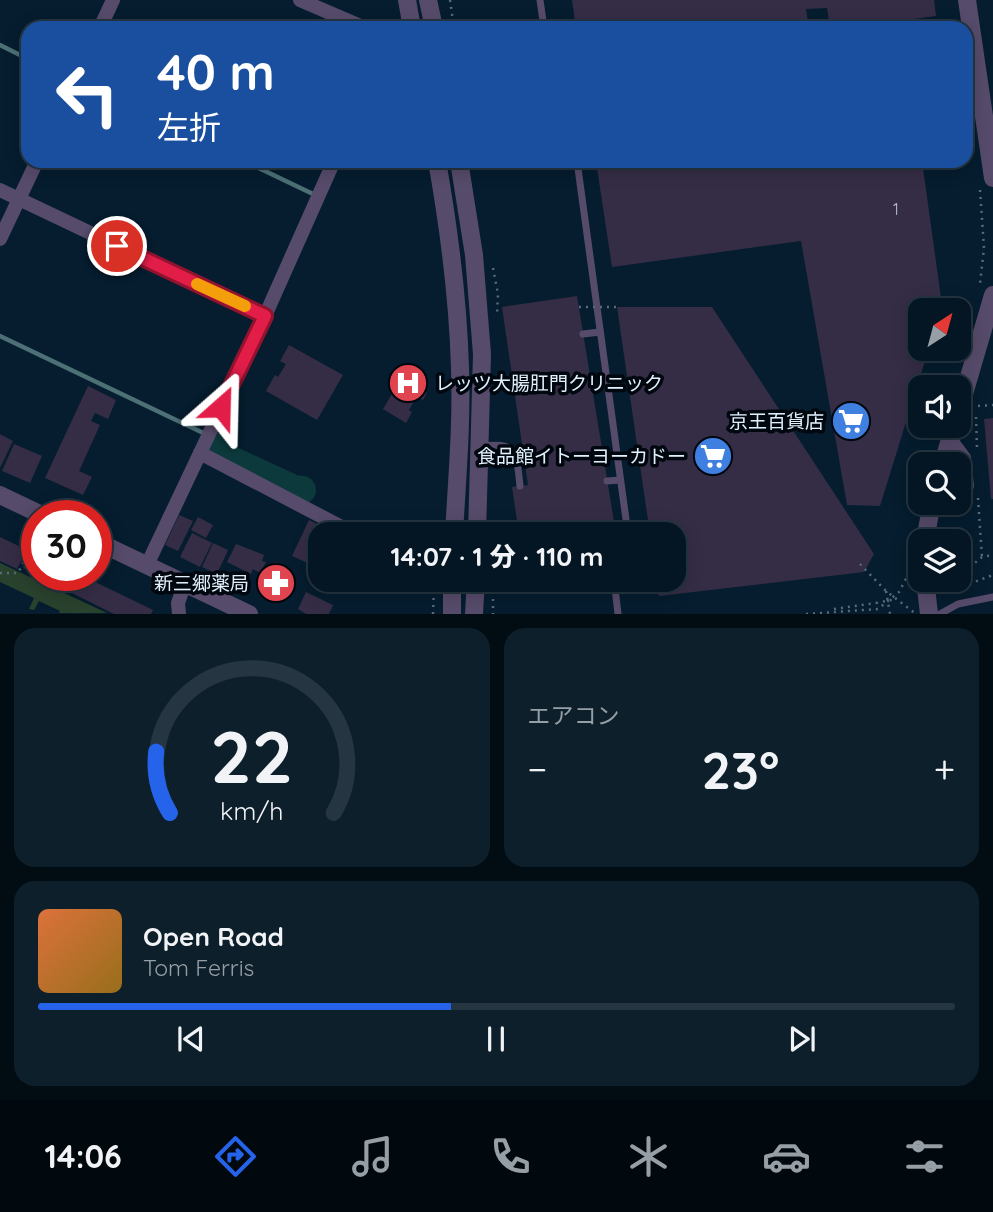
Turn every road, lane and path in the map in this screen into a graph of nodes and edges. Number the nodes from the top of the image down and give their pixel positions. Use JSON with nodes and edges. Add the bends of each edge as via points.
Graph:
{"nodes":[{"id":1,"x":113,"y":0,"type":"edge"},
{"id":2,"x":300,"y":0,"type":"edge"},
{"id":3,"x":407,"y":0,"type":"edge"},
{"id":4,"x":428,"y":0,"type":"edge"},
{"id":5,"x":450,"y":0,"type":"edge"},
{"id":6,"x":540,"y":0,"type":"edge"},
{"id":7,"x":967,"y":0,"type":"edge"},
{"id":8,"x":103,"y":21,"type":"edge"},
{"id":9,"x":349,"y":21,"type":"edge"},
{"id":10,"x":411,"y":21,"type":"edge"},
{"id":11,"x":432,"y":21,"type":"edge"},
{"id":12,"x":453,"y":21,"type":"edge"},
{"id":13,"x":543,"y":21,"type":"edge"},
{"id":14,"x":969,"y":21,"type":"edge"},
{"id":15,"x":973,"y":58,"type":"edge"},
{"id":16,"x":34,"y":168,"type":"edge"},
{"id":17,"x":331,"y":168,"type":"edge"},
{"id":18,"x":438,"y":168,"type":"edge"},
{"id":19,"x":459,"y":168,"type":"edge"},
{"id":20,"x":578,"y":168,"type":"edge"},
{"id":21,"x":986,"y":183,"type":"edge"},
{"id":22,"x":0,"y":190,"type":"edge"},
{"id":23,"x":19,"y":199,"type":"junction"},
{"id":24,"x":0,"y":239,"type":"edge"},
{"id":25,"x":986,"y":291,"type":"edge"},
{"id":26,"x":579,"y":307,"type":"dead end"},
{"id":27,"x":617,"y":307,"type":"dead end"},
{"id":28,"x":265,"y":316,"type":"junction"},
{"id":29,"x":600,"y":332,"type":"junction"},
{"id":30,"x":583,"y":334,"type":"dead end"},
{"id":31,"x":971,"y":384,"type":"edge"},
{"id":32,"x":993,"y":405,"type":"edge"},
{"id":33,"x":971,"y":408,"type":"edge"},
{"id":34,"x":481,"y":446,"type":"junction"},
{"id":35,"x":200,"y":453,"type":"junction"},
{"id":36,"x":620,"y":480,"type":"junction"},
{"id":37,"x":607,"y":481,"type":"dead end"},
{"id":38,"x":520,"y":486,"type":"dead end"},
{"id":39,"x":0,"y":495,"type":"edge"},
{"id":40,"x":21,"y":505,"type":"edge"},
{"id":41,"x":332,"y":522,"type":"edge"},
{"id":42,"x":455,"y":522,"type":"edge"},
{"id":43,"x":478,"y":522,"type":"edge"},
{"id":44,"x":626,"y":522,"type":"edge"},
{"id":45,"x":112,"y":549,"type":"edge"},
{"id":46,"x":993,"y":555,"type":"edge"},
{"id":47,"x":860,"y":564,"type":"dead end"},
{"id":48,"x":147,"y":565,"type":"junction"},
{"id":49,"x":971,"y":566,"type":"edge"},
{"id":50,"x":21,"y":567,"type":"edge"},
{"id":51,"x":0,"y":573,"type":"edge"},
{"id":52,"x":908,"y":573,"type":"edge"},
{"id":53,"x":993,"y":575,"type":"edge"},
{"id":54,"x":185,"y":583,"type":"junction"},
{"id":55,"x":971,"y":583,"type":"edge"},
{"id":56,"x":886,"y":591,"type":"junction"},
{"id":57,"x":434,"y":592,"type":"edge"},
{"id":58,"x":452,"y":592,"type":"edge"},
{"id":59,"x":475,"y":592,"type":"edge"},
{"id":60,"x":615,"y":592,"type":"edge"},
{"id":61,"x":926,"y":592,"type":"edge"},
{"id":62,"x":993,"y":597,"type":"edge"},
{"id":63,"x":896,"y":599,"type":"junction"},
{"id":64,"x":889,"y":600,"type":"junction"},
{"id":65,"x":831,"y":610,"type":"junction"},
{"id":66,"x":179,"y":614,"type":"edge"},
{"id":67,"x":249,"y":614,"type":"edge"},
{"id":68,"x":433,"y":614,"type":"edge"},
{"id":69,"x":452,"y":614,"type":"edge"},
{"id":70,"x":474,"y":614,"type":"edge"},
{"id":71,"x":618,"y":614,"type":"edge"},
{"id":72,"x":806,"y":614,"type":"edge"},
{"id":73,"x":890,"y":614,"type":"edge"},
{"id":74,"x":916,"y":614,"type":"edge"},
{"id":75,"x":929,"y":614,"type":"edge"},
{"id":76,"x":940,"y":614,"type":"edge"}],
"edges":[{"from":1,"to":8,"type":"street"},
{"from":2,"to":9,"type":"street"},
{"from":3,"to":10,"type":"street"},
{"from":4,"to":11,"type":"street"},
{"from":5,"to":12,"type":"path"},
{"from":6,"to":13,"type":"lane"},
{"from":7,"to":14,"type":"street"},
{"from":15,"to":21,"type":"street"},
{"from":16,"to":23,"type":"street"},
{"from":17,"to":28,"type":"street"},
{"from":18,"to":42,"type":"street","via":[[458,315]]},
{"from":19,"to":34,"type":"street","via":[[479,300]]},
{"from":20,"to":29,"type":"lane"},
{"from":21,"to":25,"type":"path"},
{"from":22,"to":23,"type":"street"},
{"from":23,"to":24,"type":"street"},
{"from":23,"to":28,"type":"street"},
{"from":25,"to":31,"type":"street"},
{"from":26,"to":27,"type":"path","bridge":true},
{"from":28,"to":35,"type":"street"},
{"from":29,"to":30,"type":"lane"},
{"from":29,"to":36,"type":"lane"},
{"from":32,"to":33,"type":"path"},
{"from":34,"to":38,"type":"lane","via":[[503,444],[513,451],[523,475]]},
{"from":34,"to":43,"type":"street"},
{"from":35,"to":41,"type":"street"},
{"from":35,"to":48,"type":"street"},
{"from":36,"to":37,"type":"lane"},
{"from":36,"to":44,"type":"lane"},
{"from":39,"to":40,"type":"street"},
{"from":45,"to":48,"type":"street"},
{"from":46,"to":49,"type":"path"},
{"from":47,"to":56,"type":"path","bridge":true},
{"from":48,"to":54,"type":"street"},
{"from":50,"to":51,"type":"path","via":[[18,573]]},
{"from":52,"to":65,"type":"path","via":[[899,592],[878,609]]},
{"from":53,"to":55,"type":"path"},
{"from":54,"to":66,"type":"street"},
{"from":54,"to":67,"type":"street"},
{"from":56,"to":63,"type":"path","bridge":true},
{"from":56,"to":64,"type":"path","bridge":true},
{"from":57,"to":68,"type":"path"},
{"from":58,"to":69,"type":"street"},
{"from":59,"to":70,"type":"street"},
{"from":60,"to":71,"type":"lane"},
{"from":61,"to":75,"type":"street"},
{"from":62,"to":76,"type":"lane","via":[[958,604]]},
{"from":63,"to":64,"type":"path","bridge":true},
{"from":63,"to":74,"type":"path","bridge":true},
{"from":64,"to":65,"type":"path","bridge":true},
{"from":64,"to":73,"type":"path","bridge":true},
{"from":65,"to":72,"type":"path"}]}
